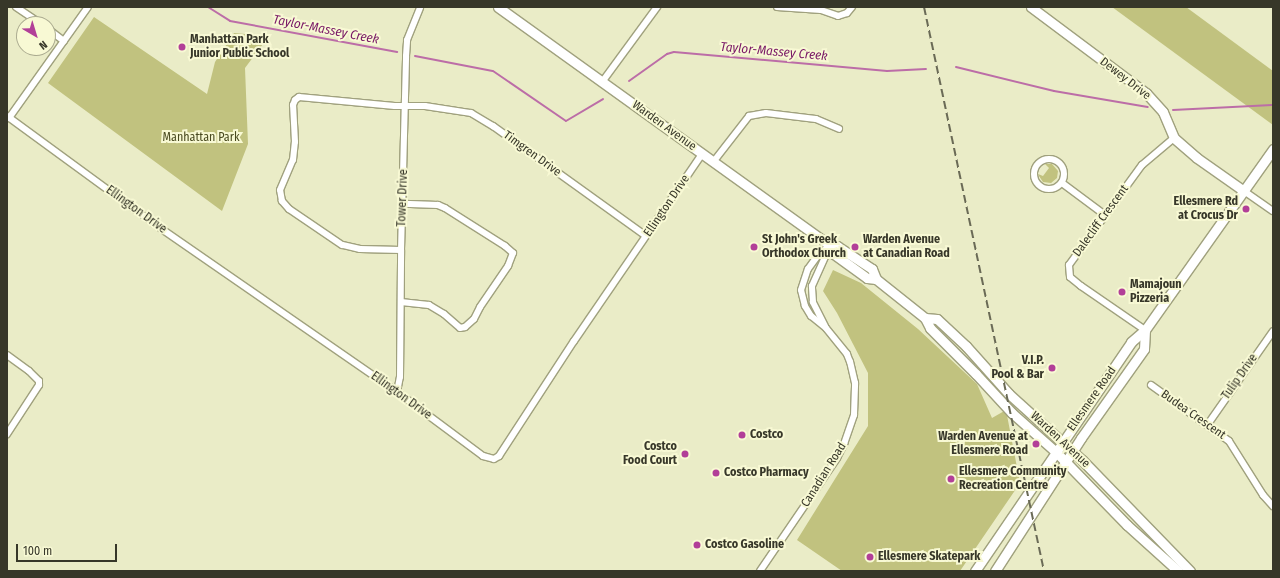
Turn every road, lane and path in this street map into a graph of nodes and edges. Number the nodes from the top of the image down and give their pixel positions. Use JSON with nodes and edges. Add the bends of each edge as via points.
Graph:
{"nodes":[{"id":1,"x":16,"y":7,"type":"edge"},
{"id":2,"x":88,"y":7,"type":"edge"},
{"id":3,"x":420,"y":7,"type":"edge"},
{"id":4,"x":498,"y":7,"type":"edge"},
{"id":5,"x":657,"y":7,"type":"edge"},
{"id":6,"x":777,"y":7,"type":"edge"},
{"id":7,"x":852,"y":7,"type":"edge"},
{"id":8,"x":1031,"y":7,"type":"edge"},
{"id":9,"x":29,"y":16,"type":"edge"},
{"id":10,"x":56,"y":34,"type":"edge"},
{"id":11,"x":64,"y":40,"type":"junction"},
{"id":12,"x":602,"y":82,"type":"junction"},
{"id":13,"x":404,"y":106,"type":"junction"},
{"id":14,"x":8,"y":117,"type":"edge"},
{"id":15,"x":839,"y":129,"type":"dead end"},
{"id":16,"x":1174,"y":138,"type":"junction"},
{"id":17,"x":1273,"y":149,"type":"edge"},
{"id":18,"x":702,"y":154,"type":"junction"},
{"id":19,"x":714,"y":161,"type":"junction"},
{"id":20,"x":1062,"y":183,"type":"junction"},
{"id":21,"x":1244,"y":191,"type":"junction"},
{"id":22,"x":403,"y":204,"type":"junction"},
{"id":23,"x":1273,"y":211,"type":"edge"},
{"id":24,"x":1105,"y":214,"type":"junction"},
{"id":25,"x":646,"y":236,"type":"junction"},
{"id":26,"x":830,"y":246,"type":"junction"},
{"id":27,"x":401,"y":250,"type":"junction"},
{"id":28,"x":401,"y":302,"type":"junction"},
{"id":29,"x":925,"y":318,"type":"junction"},
{"id":30,"x":826,"y":328,"type":"junction"},
{"id":31,"x":1145,"y":330,"type":"junction"},
{"id":32,"x":1273,"y":331,"type":"edge"},
{"id":33,"x":7,"y":355,"type":"edge"},
{"id":34,"x":1151,"y":385,"type":"dead end"},
{"id":35,"x":397,"y":392,"type":"junction"},
{"id":36,"x":1208,"y":424,"type":"junction"},
{"id":37,"x":7,"y":434,"type":"edge"},
{"id":38,"x":1062,"y":442,"type":"junction"},
{"id":39,"x":1072,"y":451,"type":"junction"},
{"id":40,"x":1056,"y":452,"type":"junction"},
{"id":41,"x":1066,"y":461,"type":"junction"},
{"id":42,"x":1273,"y":506,"type":"edge"},
{"id":43,"x":760,"y":571,"type":"edge"},
{"id":44,"x":975,"y":571,"type":"edge"},
{"id":45,"x":995,"y":571,"type":"edge"},
{"id":46,"x":1178,"y":571,"type":"edge"},
{"id":47,"x":1190,"y":571,"type":"edge"}],
"edges":[{"from":1,"to":9,"type":"street"},
{"from":2,"to":11,"type":"street"},
{"from":3,"to":13,"type":"street","name":"Tower Drive","via":[[407,40]]},
{"from":4,"to":12,"type":"main road","name":"Warden Avenue"},
{"from":5,"to":12,"type":"street"},
{"from":6,"to":7,"type":"street","via":[[821,10],[838,16],[847,14]]},
{"from":8,"to":16,"type":"main road","name":"Dewey Drive","via":[[1146,93],[1163,112]]},
{"from":10,"to":11,"type":"street"},
{"from":11,"to":14,"type":"street"},
{"from":12,"to":18,"type":"main road","name":"Warden Avenue"},
{"from":13,"to":22,"type":"street","name":"Tower Drive"},
{"from":13,"to":25,"type":"street","name":"Timgren Drive","via":[[443,108],[480,117]]},
{"from":13,"to":27,"type":"street","name":"Timgren Drive","via":[[299,97],[293,105],[293,160],[280,190],[282,201],[289,209],[338,243],[360,249]]},
{"from":14,"to":35,"type":"street","name":"Ellington Drive","via":[[153,222]]},
{"from":15,"to":19,"type":"street","via":[[816,119],[766,113],[749,116]]},
{"from":16,"to":21,"type":"main road","name":"Dewey Drive","via":[[1197,158]]},
{"from":16,"to":24,"type":"street","name":"Dalecliff Crescent","via":[[1142,165]]},
{"from":17,"to":21,"type":"main road","name":"Ellesmere Road"},
{"from":18,"to":19,"type":"main road","name":"Warden Avenue"},
{"from":18,"to":25,"type":"street","name":"Ellington Drive"},
{"from":19,"to":26,"type":"main road","name":"Warden Avenue"},
{"from":20,"to":20,"type":"street","via":[[1064,170],[1058,162],[1045,160],[1037,166],[1034,176],[1043,188],[1053,189]]},
{"from":20,"to":24,"type":"street"},
{"from":21,"to":23,"type":"street"},
{"from":21,"to":31,"type":"main road","name":"Ellesmere Road"},
{"from":22,"to":27,"type":"street","name":"Tower Drive"},
{"from":22,"to":28,"type":"street","via":[[438,205],[445,208],[512,253],[508,266],[474,319],[465,327],[460,328],[429,305]]},
{"from":24,"to":31,"type":"street","name":"Dalecliff Crescent","via":[[1070,265],[1070,277]]},
{"from":25,"to":35,"type":"street","name":"Ellington Drive","via":[[500,456],[494,459],[483,456]]},
{"from":26,"to":29,"type":"main road","name":"Warden Avenue","via":[[837,246],[872,269],[876,279]]},
{"from":26,"to":30,"type":"street","name":"Canadian Road","via":[[814,279],[811,292]]},
{"from":26,"to":30,"type":"street","name":"Canadian Road","via":[[819,254],[808,269],[801,290],[805,306],[811,316]]},
{"from":27,"to":28,"type":"street","name":"Tower Drive"},
{"from":28,"to":35,"type":"street","name":"Tower Drive","via":[[400,377]]},
{"from":29,"to":38,"type":"main road","name":"Warden Avenue","via":[[937,319],[966,346],[1009,394]]},
{"from":29,"to":40,"type":"main road","name":"Warden Avenue","via":[[930,328],[1012,413]]},
{"from":30,"to":43,"type":"street","name":"Canadian Road","via":[[847,354],[850,362],[856,382],[854,415],[837,458]]},
{"from":31,"to":38,"type":"main road","name":"Ellesmere Road","via":[[1131,342]]},
{"from":31,"to":39,"type":"main road","name":"Ellesmere Road","via":[[1144,349]]},
{"from":32,"to":36,"type":"street","name":"Tulip Drive"},
{"from":33,"to":37,"type":"street","via":[[39,381],[38,388]]},
{"from":34,"to":36,"type":"street","name":"Budea Crescent"},
{"from":36,"to":42,"type":"street","name":"Budea Crescent","via":[[1229,441]]},
{"from":38,"to":39,"type":"main road","name":"Warden Avenue"},
{"from":38,"to":40,"type":"main road","name":"Ellesmere Road"},
{"from":39,"to":41,"type":"main road","name":"Ellesmere Road"},
{"from":39,"to":47,"type":"main road","name":"Warden Avenue"},
{"from":40,"to":41,"type":"main road","name":"Warden Avenue"},
{"from":40,"to":44,"type":"main road","name":"Ellesmere Road"},
{"from":41,"to":45,"type":"main road","name":"Ellesmere Road"},
{"from":41,"to":46,"type":"main road","name":"Warden Avenue","via":[[1127,525]]}]}
